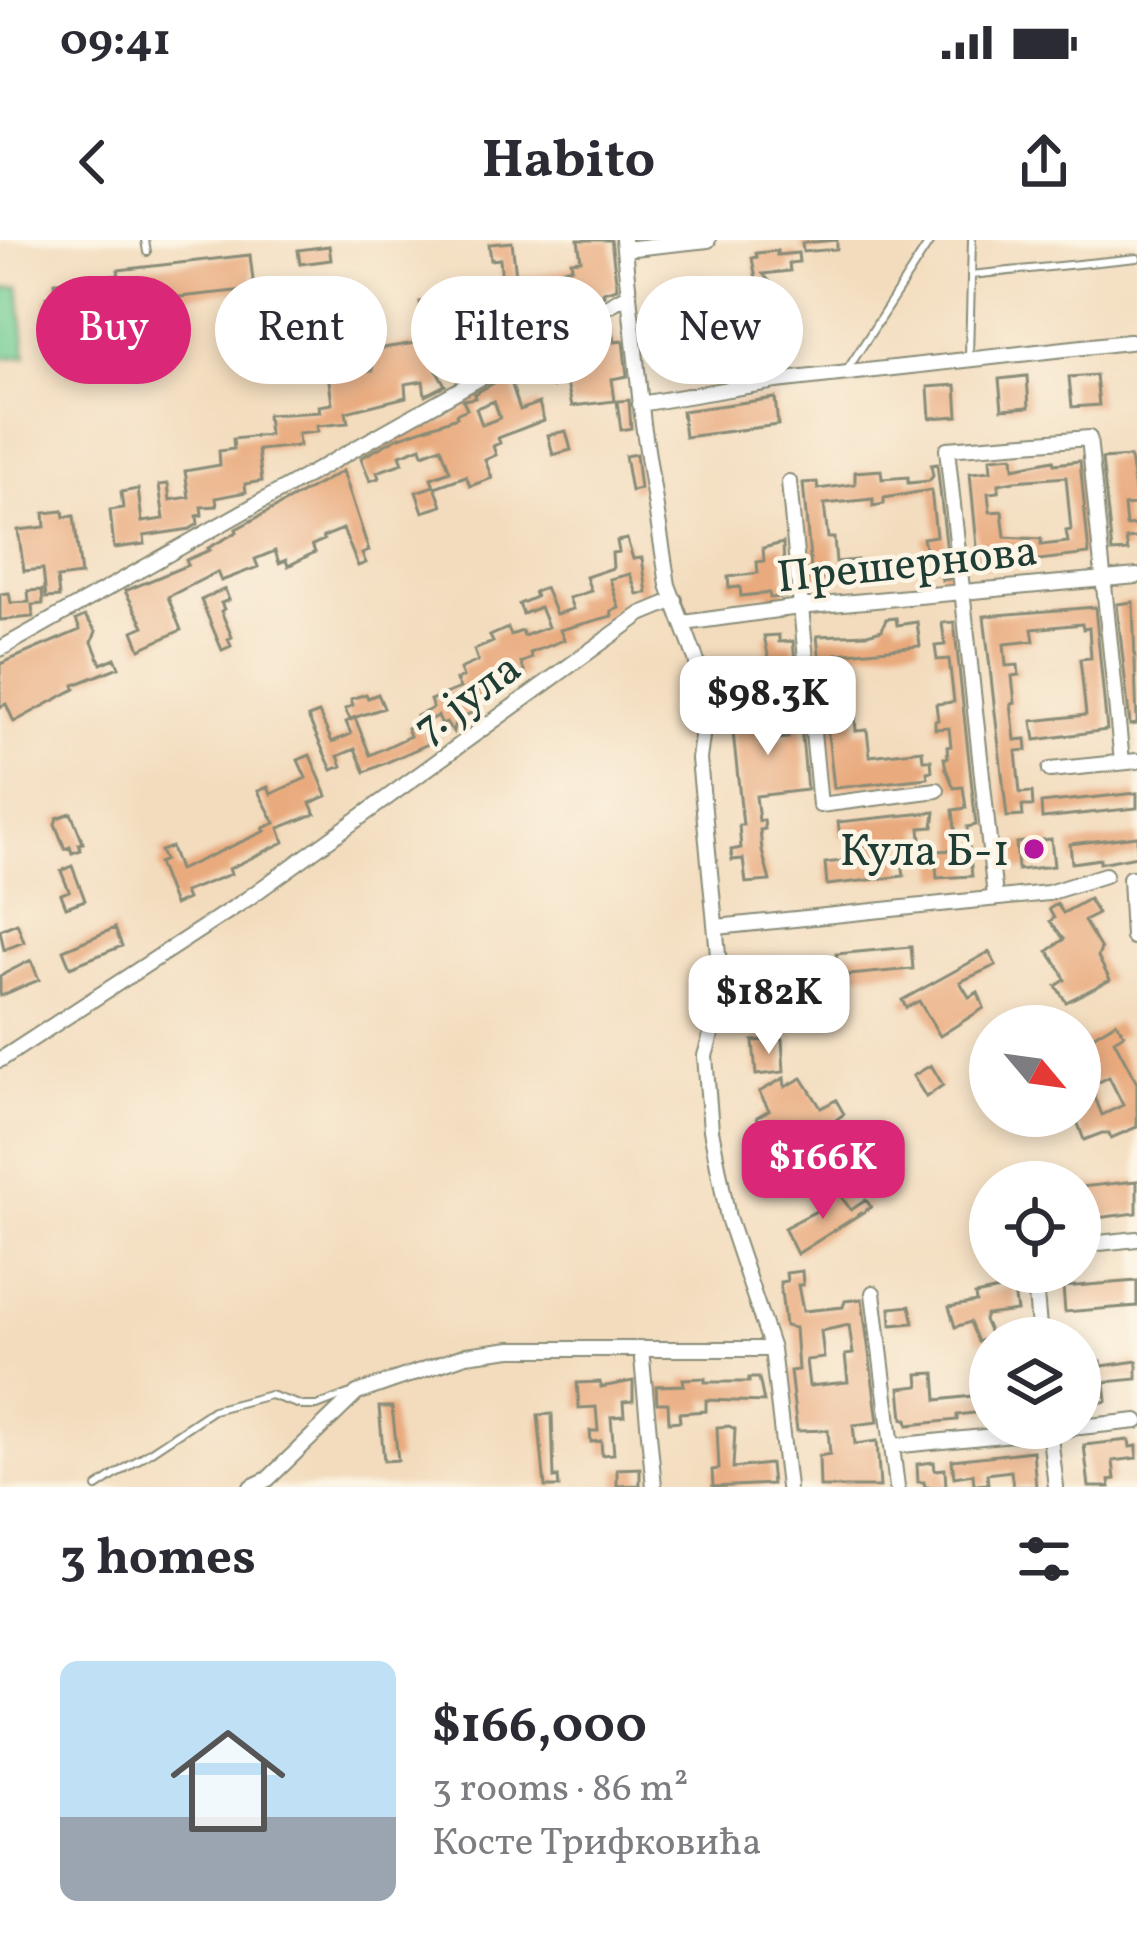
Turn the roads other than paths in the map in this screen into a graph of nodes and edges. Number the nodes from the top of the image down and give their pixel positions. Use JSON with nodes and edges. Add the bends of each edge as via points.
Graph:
{"nodes":[{"id":1,"x":146,"y":240,"type":"edge"},
{"id":2,"x":708,"y":240,"type":"edge"},
{"id":3,"x":931,"y":240,"type":"edge"},
{"id":4,"x":971,"y":240,"type":"edge"},
{"id":5,"x":624,"y":245,"type":"edge"},
{"id":6,"x":147,"y":252,"type":"dead end"},
{"id":7,"x":1137,"y":258,"type":"edge"},
{"id":8,"x":971,"y":275,"type":"junction"},
{"id":9,"x":629,"y":294,"type":"junction"},
{"id":10,"x":1137,"y":341,"type":"edge"},
{"id":11,"x":969,"y":360,"type":"junction"},
{"id":12,"x":845,"y":373,"type":"junction"},
{"id":13,"x":640,"y":404,"type":"junction"},
{"id":14,"x":789,"y":482,"type":"dead end"},
{"id":15,"x":1137,"y":576,"type":"edge"},
{"id":16,"x":1102,"y":579,"type":"junction"},
{"id":17,"x":963,"y":592,"type":"junction"},
{"id":18,"x":675,"y":600,"type":"junction"},
{"id":19,"x":799,"y":607,"type":"junction"},
{"id":20,"x":684,"y":623,"type":"junction"},
{"id":21,"x":0,"y":649,"type":"edge"},
{"id":22,"x":1129,"y":761,"type":"edge"},
{"id":23,"x":1050,"y":770,"type":"dead end"},
{"id":24,"x":938,"y":790,"type":"dead end"},
{"id":25,"x":1105,"y":875,"type":"dead end"},
{"id":26,"x":1137,"y":878,"type":"edge"},
{"id":27,"x":995,"y":896,"type":"junction"},
{"id":28,"x":717,"y":928,"type":"junction"},
{"id":29,"x":1133,"y":937,"type":"dead end"},
{"id":30,"x":0,"y":1060,"type":"edge"},
{"id":31,"x":1137,"y":1239,"type":"edge"},
{"id":32,"x":1101,"y":1243,"type":"edge"},
{"id":33,"x":872,"y":1293,"type":"dead end"},
{"id":34,"x":641,"y":1348,"type":"junction"},
{"id":35,"x":772,"y":1349,"type":"junction"},
{"id":36,"x":357,"y":1393,"type":"junction"},
{"id":37,"x":1137,"y":1421,"type":"edge"},
{"id":38,"x":1101,"y":1425,"type":"edge"},
{"id":39,"x":969,"y":1438,"type":"edge"},
{"id":40,"x":892,"y":1446,"type":"junction"},
{"id":41,"x":1051,"y":1449,"type":"edge"},
{"id":42,"x":97,"y":1487,"type":"edge"},
{"id":43,"x":251,"y":1487,"type":"edge"},
{"id":44,"x":654,"y":1487,"type":"edge"},
{"id":45,"x":788,"y":1487,"type":"edge"},
{"id":46,"x":897,"y":1487,"type":"edge"},
{"id":47,"x":1056,"y":1487,"type":"edge"}],
"edges":[{"from":1,"to":6,"type":"lane"},
{"from":2,"to":5,"type":"street"},
{"from":3,"to":12,"type":"lane"},
{"from":4,"to":8,"type":"lane"},
{"from":5,"to":9,"type":"street"},
{"from":7,"to":8,"type":"lane"},
{"from":8,"to":11,"type":"lane"},
{"from":9,"to":13,"type":"street"},
{"from":9,"to":21,"type":"street"},
{"from":10,"to":11,"type":"street"},
{"from":11,"to":12,"type":"street"},
{"from":12,"to":13,"type":"street"},
{"from":13,"to":18,"type":"street"},
{"from":14,"to":19,"type":"street"},
{"from":15,"to":16,"type":"street","name":"Прешернова"},
{"from":16,"to":17,"type":"street","name":"Прешернова"},
{"from":16,"to":17,"type":"street","via":[[1089,438],[947,449]]},
{"from":16,"to":22,"type":"street"},
{"from":17,"to":19,"type":"street","name":"Прешернова"},
{"from":17,"to":27,"type":"street"},
{"from":18,"to":20,"type":"street"},
{"from":18,"to":30,"type":"street","name":"7. јула","via":[[641,614],[247,899]]},
{"from":19,"to":20,"type":"street","name":"Прешернова"},
{"from":19,"to":24,"type":"street","via":[[820,805]]},
{"from":20,"to":28,"type":"street","via":[[706,706],[699,759]]},
{"from":22,"to":23,"type":"street"},
{"from":25,"to":27,"type":"street","via":[[1048,893]]},
{"from":26,"to":29,"type":"street","via":[[1130,878]]},
{"from":27,"to":28,"type":"street"},
{"from":28,"to":35,"type":"street","via":[[722,996],[705,1056],[711,1130],[728,1218]]},
{"from":31,"to":32,"type":"street"},
{"from":33,"to":40,"type":"street"},
{"from":34,"to":35,"type":"street"},
{"from":34,"to":36,"type":"street","via":[[466,1355]]},
{"from":34,"to":44,"type":"street"},
{"from":35,"to":45,"type":"street"},
{"from":36,"to":42,"type":"lane","via":[[317,1406],[270,1395],[232,1403]]},
{"from":36,"to":43,"type":"street"},
{"from":37,"to":38,"type":"street"},
{"from":39,"to":40,"type":"street"},
{"from":40,"to":46,"type":"street"},
{"from":41,"to":47,"type":"street"}]}
